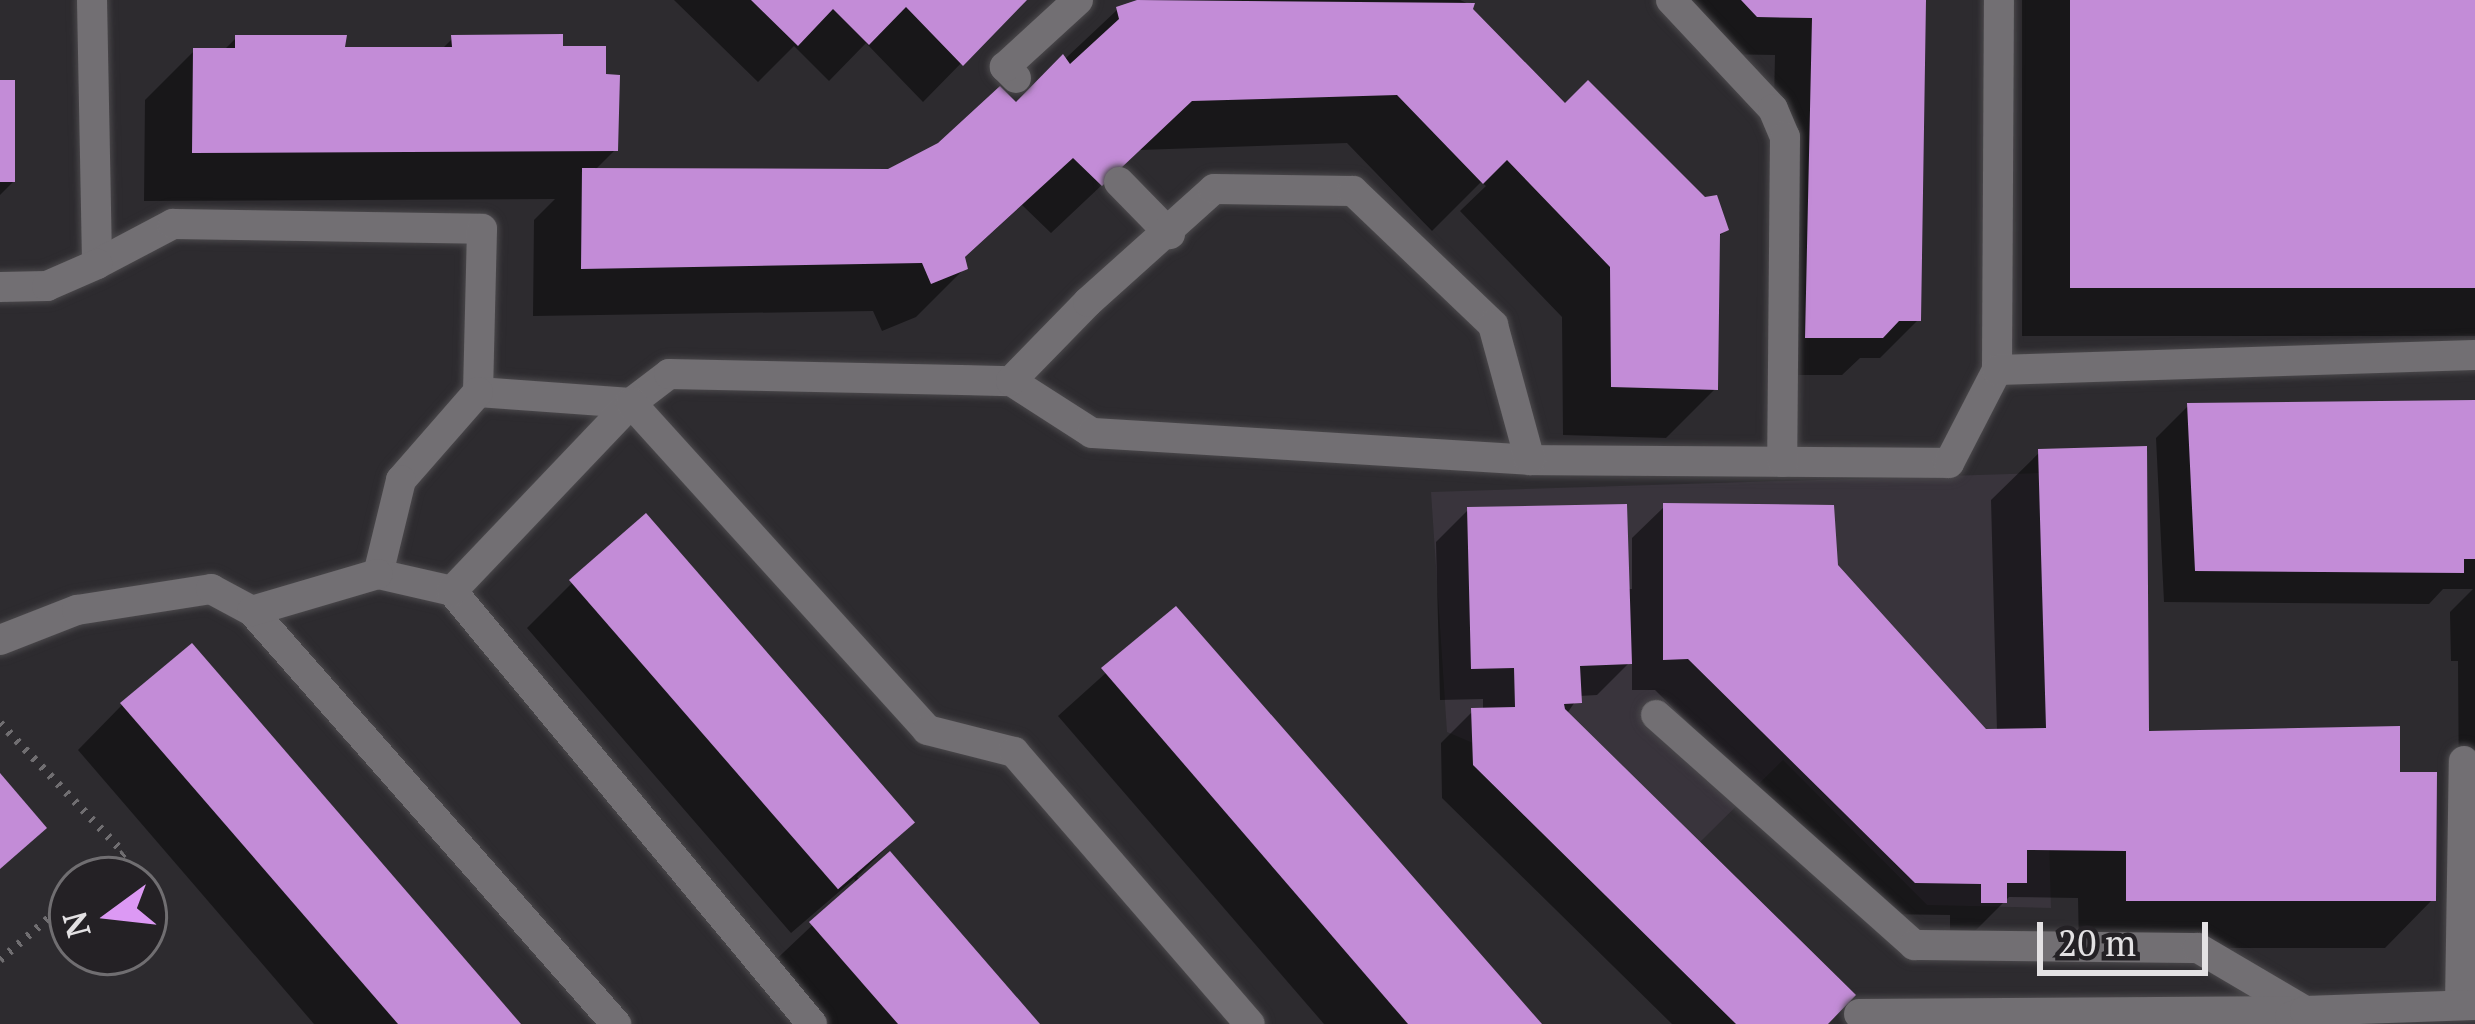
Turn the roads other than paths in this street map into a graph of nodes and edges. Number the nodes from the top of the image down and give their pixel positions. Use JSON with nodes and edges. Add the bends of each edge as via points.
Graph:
{"nodes":[{"id":1,"x":92,"y":0,"type":"edge"},
{"id":2,"x":1078,"y":0,"type":"edge"},
{"id":3,"x":1671,"y":0,"type":"edge"},
{"id":4,"x":1999,"y":0,"type":"edge"},
{"id":5,"x":1016,"y":78,"type":"dead end"},
{"id":6,"x":1119,"y":182,"type":"dead end"},
{"id":7,"x":1170,"y":234,"type":"junction"},
{"id":8,"x":97,"y":264,"type":"junction"},
{"id":9,"x":0,"y":286,"type":"edge"},
{"id":10,"x":2475,"y":355,"type":"edge"},
{"id":11,"x":1997,"y":370,"type":"junction"},
{"id":12,"x":1011,"y":381,"type":"junction"},
{"id":13,"x":478,"y":392,"type":"junction"},
{"id":14,"x":631,"y":403,"type":"junction"},
{"id":15,"x":1530,"y":460,"type":"junction"},
{"id":16,"x":1782,"y":462,"type":"junction"},
{"id":17,"x":378,"y":574,"type":"junction"},
{"id":18,"x":452,"y":591,"type":"junction"},
{"id":19,"x":252,"y":611,"type":"junction"},
{"id":20,"x":0,"y":640,"type":"edge"},
{"id":21,"x":1657,"y":715,"type":"dead end"},
{"id":22,"x":2464,"y":761,"type":"dead end"},
{"id":23,"x":2467,"y":1005,"type":"edge"},
{"id":24,"x":2305,"y":1012,"type":"junction"},
{"id":25,"x":1859,"y":1014,"type":"dead end"},
{"id":26,"x":616,"y":1024,"type":"edge"},
{"id":27,"x":812,"y":1024,"type":"edge"},
{"id":28,"x":1250,"y":1024,"type":"edge"},
{"id":29,"x":2274,"y":1024,"type":"edge"}],
"edges":[{"from":1,"to":8,"type":"lane"},
{"from":2,"to":5,"type":"lane","via":[[1005,67]]},
{"from":3,"to":16,"type":"lane","via":[[1773,109],[1785,137]]},
{"from":4,"to":11,"type":"lane"},
{"from":6,"to":7,"type":"lane"},
{"from":7,"to":12,"type":"lane"},
{"from":7,"to":15,"type":"lane","via":[[1214,189],[1353,191],[1493,325]]},
{"from":8,"to":9,"type":"lane","via":[[47,286]]},
{"from":8,"to":13,"type":"lane","via":[[173,224],[482,230]]},
{"from":10,"to":11,"type":"lane"},
{"from":11,"to":16,"type":"lane","via":[[1949,463]]},
{"from":12,"to":14,"type":"lane","via":[[669,374]]},
{"from":12,"to":15,"type":"lane","via":[[1092,433]]},
{"from":13,"to":14,"type":"lane"},
{"from":13,"to":17,"type":"lane","via":[[401,481]]},
{"from":14,"to":18,"type":"lane"},
{"from":14,"to":28,"type":"lane","via":[[926,730],[1014,752]]},
{"from":15,"to":16,"type":"lane"},
{"from":17,"to":18,"type":"lane"},
{"from":17,"to":19,"type":"lane"},
{"from":18,"to":27,"type":"lane"},
{"from":19,"to":20,"type":"lane","via":[[211,589],[77,610]]},
{"from":19,"to":26,"type":"lane"},
{"from":21,"to":24,"type":"lane","via":[[1914,945],[2198,948]]},
{"from":22,"to":23,"type":"lane"},
{"from":23,"to":24,"type":"lane"},
{"from":24,"to":25,"type":"lane"},
{"from":24,"to":29,"type":"lane"}]}
